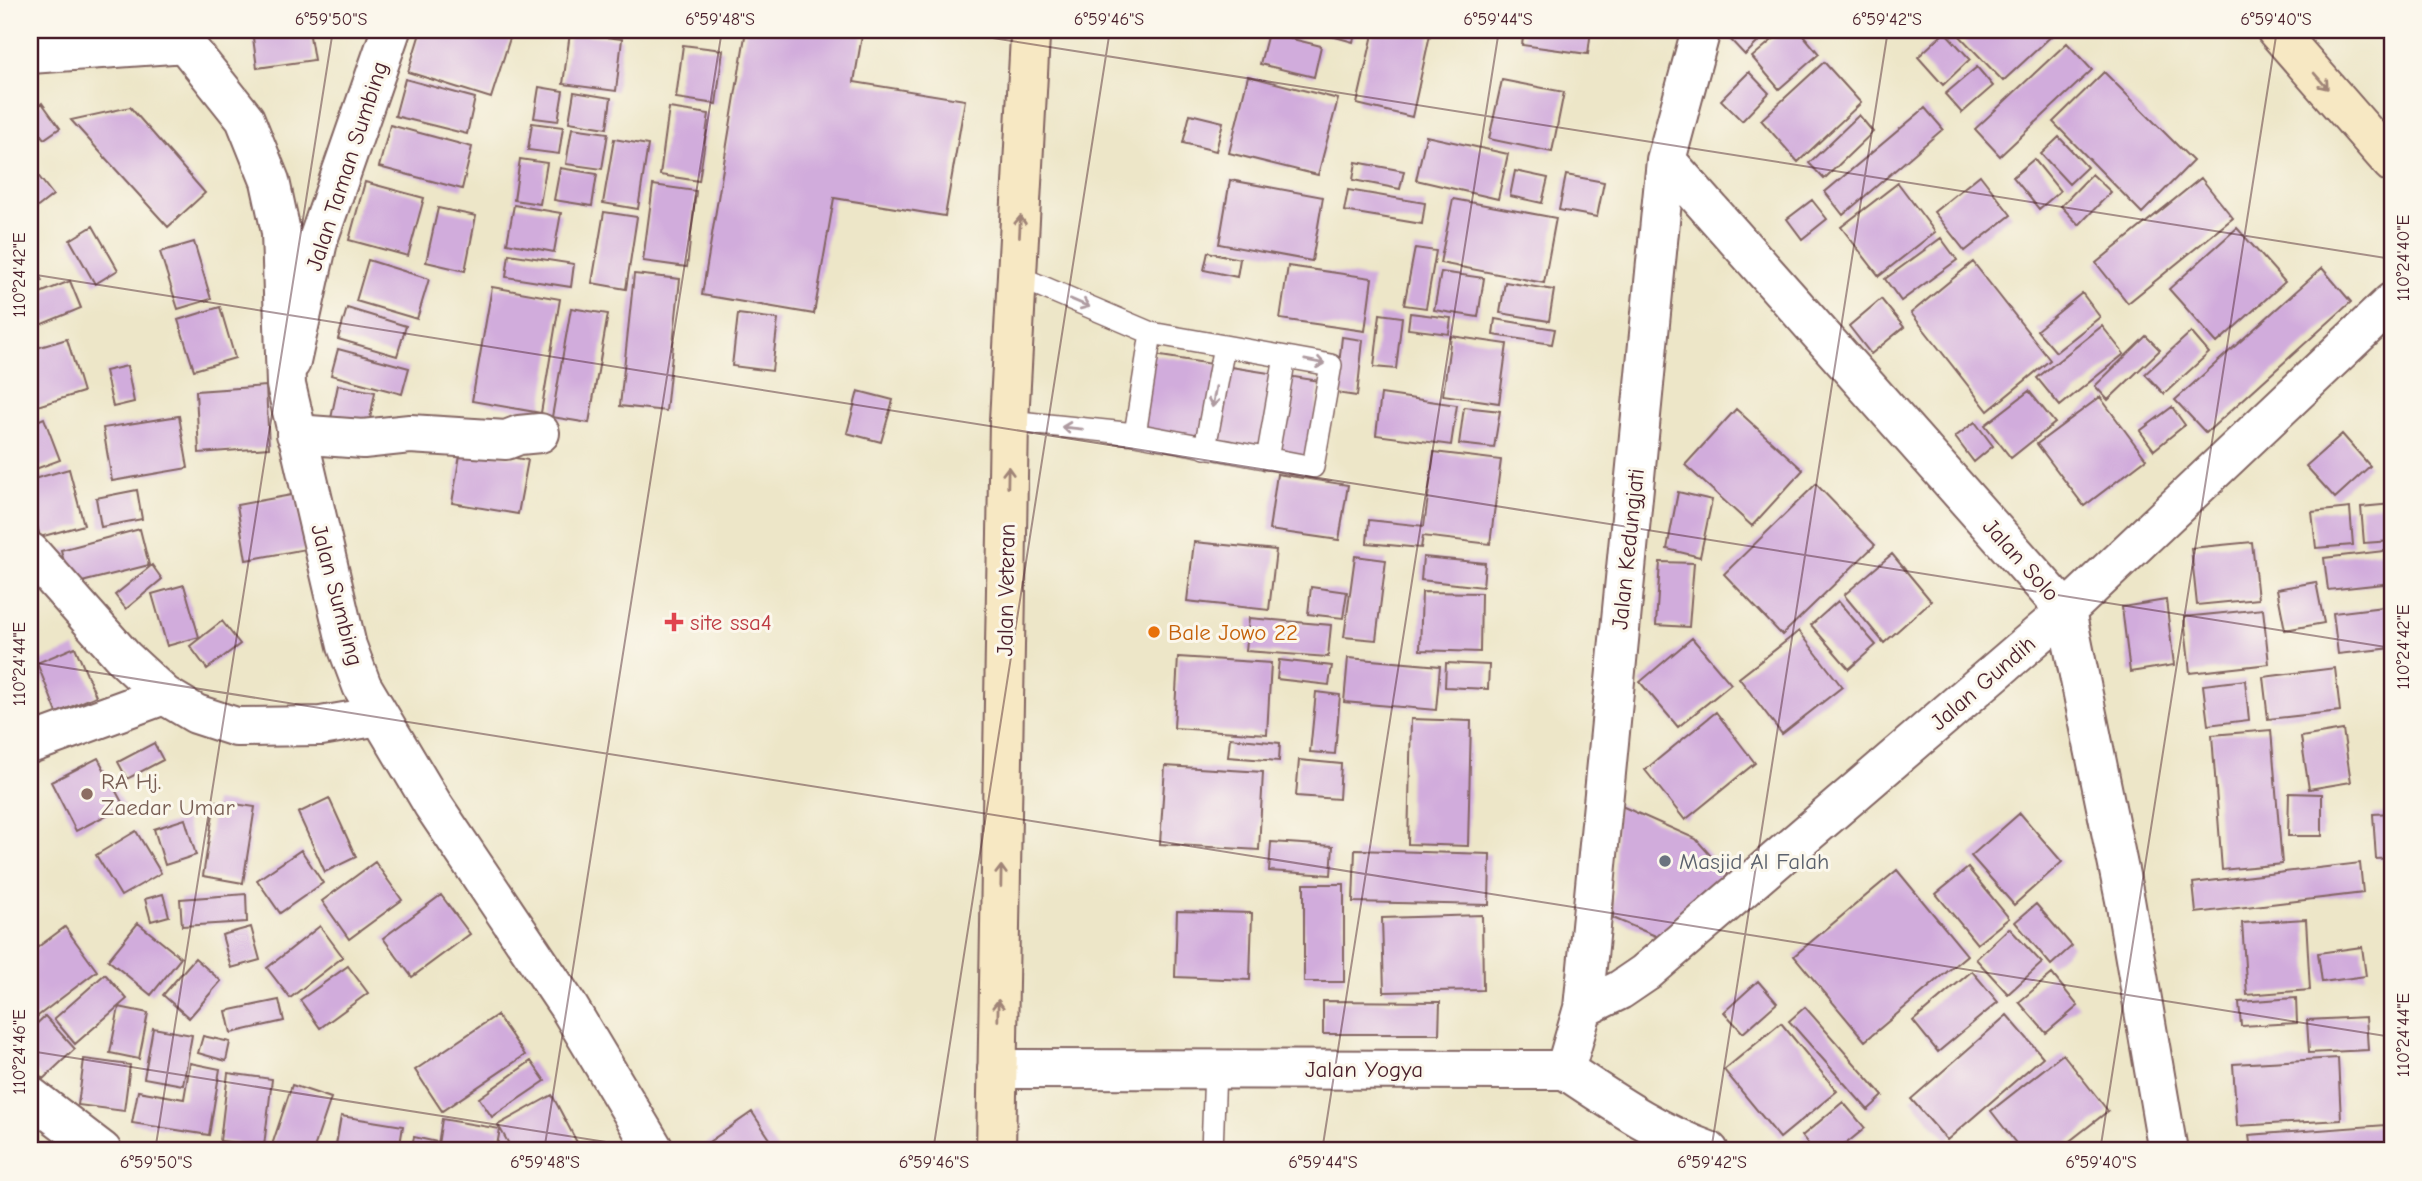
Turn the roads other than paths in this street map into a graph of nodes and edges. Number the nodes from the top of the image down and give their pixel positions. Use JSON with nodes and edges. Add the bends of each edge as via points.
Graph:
{"nodes":[{"id":1,"x":391,"y":30,"type":"edge"},
{"id":2,"x":1032,"y":30,"type":"edge"},
{"id":3,"x":1701,"y":30,"type":"edge"},
{"id":4,"x":2276,"y":30,"type":"edge"},
{"id":5,"x":180,"y":37,"type":"edge"},
{"id":6,"x":30,"y":54,"type":"edge"},
{"id":7,"x":1666,"y":160,"type":"junction"},
{"id":8,"x":2392,"y":163,"type":"edge"},
{"id":9,"x":1017,"y":276,"type":"junction"},
{"id":10,"x":2392,"y":302,"type":"edge"},
{"id":11,"x":1151,"y":333,"type":"junction"},
{"id":12,"x":1224,"y":346,"type":"junction"},
{"id":13,"x":1285,"y":357,"type":"junction"},
{"id":14,"x":286,"y":385,"type":"junction"},
{"id":15,"x":1009,"y":421,"type":"junction"},
{"id":16,"x":540,"y":433,"type":"dead end"},
{"id":17,"x":296,"y":434,"type":"junction"},
{"id":18,"x":1135,"y":434,"type":"junction"},
{"id":19,"x":1205,"y":448,"type":"junction"},
{"id":20,"x":1267,"y":459,"type":"junction"},
{"id":21,"x":31,"y":556,"type":"edge"},
{"id":22,"x":2066,"y":611,"type":"junction"},
{"id":23,"x":164,"y":695,"type":"junction"},
{"id":24,"x":379,"y":716,"type":"junction"},
{"id":25,"x":30,"y":744,"type":"edge"},
{"id":26,"x":1583,"y":1008,"type":"junction"},
{"id":27,"x":997,"y":1069,"type":"junction"},
{"id":28,"x":1215,"y":1069,"type":"junction"},
{"id":29,"x":1565,"y":1070,"type":"junction"},
{"id":30,"x":30,"y":1096,"type":"edge"},
{"id":31,"x":102,"y":1151,"type":"edge"},
{"id":32,"x":655,"y":1151,"type":"edge"},
{"id":33,"x":996,"y":1151,"type":"edge"},
{"id":34,"x":1212,"y":1151,"type":"edge"},
{"id":35,"x":1709,"y":1151,"type":"edge"},
{"id":36,"x":2168,"y":1151,"type":"edge"}],
"edges":[{"from":1,"to":14,"type":"street","name":"Jalan Taman Sumbing","via":[[320,237]]},
{"from":9,"to":2,"type":"main road","name":"Jalan Veteran","one_way":true},
{"from":3,"to":7,"type":"street","name":"Jalan Kedungjati"},
{"from":4,"to":8,"type":"main road","one_way":true},
{"from":5,"to":6,"type":"street"},
{"from":5,"to":14,"type":"street","name":"Jalan Sumbing","via":[[245,119],[270,181],[281,232]]},
{"from":7,"to":22,"type":"street","name":"Jalan Solo"},
{"from":7,"to":26,"type":"street","name":"Jalan Kedungjati"},
{"from":9,"to":11,"type":"lane","one_way":true},
{"from":9,"to":15,"type":"main road","name":"Jalan Veteran"},
{"from":10,"to":22,"type":"street","name":"Jalan Gundih"},
{"from":11,"to":12,"type":"lane"},
{"from":11,"to":18,"type":"lane"},
{"from":12,"to":13,"type":"lane"},
{"from":12,"to":19,"type":"lane","one_way":true},
{"from":13,"to":20,"type":"lane"},
{"from":13,"to":20,"type":"lane","one_way":true,"via":[[1331,365],[1313,467]]},
{"from":14,"to":17,"type":"street","name":"Jalan Sumbing"},
{"from":18,"to":15,"type":"lane","one_way":true},
{"from":27,"to":15,"type":"main road","name":"Jalan Veteran","one_way":true},
{"from":16,"to":17,"type":"street","via":[[506,440],[419,434],[363,439]]},
{"from":17,"to":24,"type":"street","name":"Jalan Sumbing","via":[[347,646]]},
{"from":18,"to":19,"type":"lane"},
{"from":19,"to":20,"type":"lane"},
{"from":21,"to":23,"type":"street"},
{"from":22,"to":26,"type":"street","name":"Jalan Gundih","via":[[1645,973]]},
{"from":22,"to":36,"type":"street","name":"Jalan Solo","via":[[2125,900]]},
{"from":23,"to":24,"type":"street","via":[[196,715],[236,727],[321,726]]},
{"from":23,"to":25,"type":"street"},
{"from":24,"to":32,"type":"street","name":"Jalan Sumbing","via":[[568,1006]]},
{"from":26,"to":29,"type":"street","name":"Jalan Kedungjati"},
{"from":27,"to":28,"type":"street","name":"Jalan Yogya"},
{"from":27,"to":33,"type":"main road","name":"Jalan Veteran"},
{"from":28,"to":29,"type":"street","name":"Jalan Yogya"},
{"from":28,"to":34,"type":"lane"},
{"from":29,"to":35,"type":"street","via":[[1634,1116]]},
{"from":30,"to":31,"type":"street"}]}
